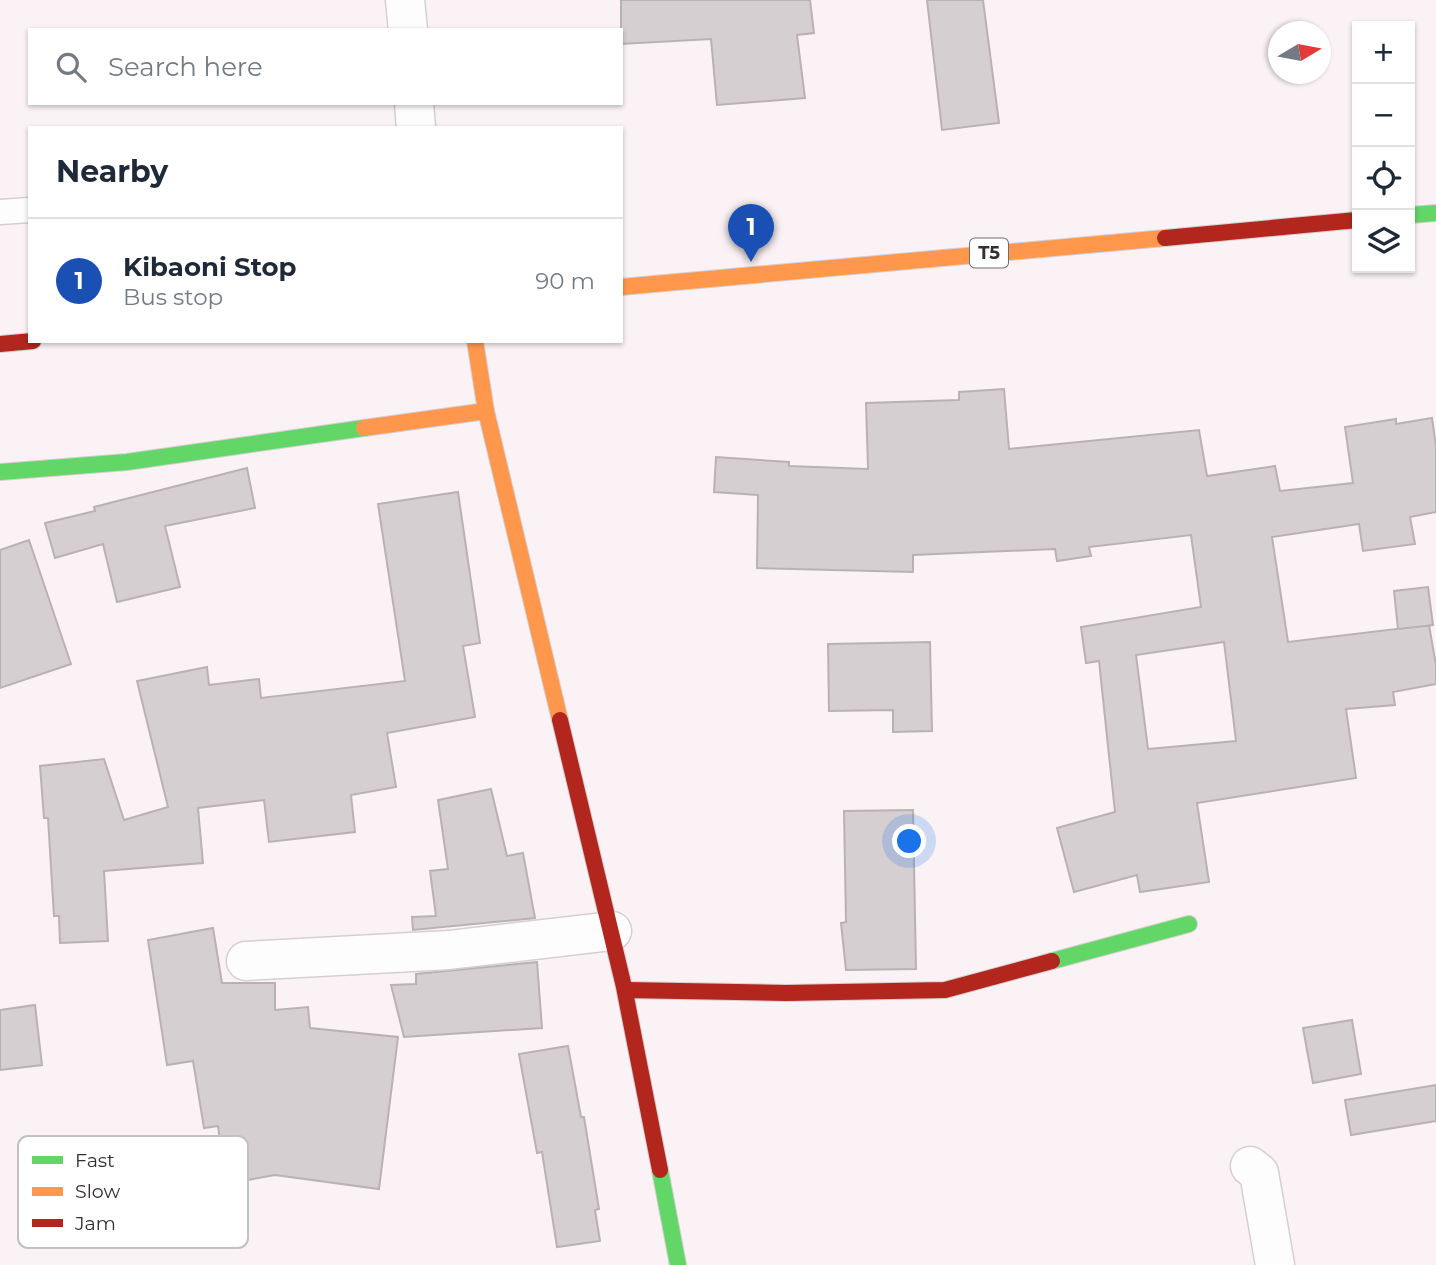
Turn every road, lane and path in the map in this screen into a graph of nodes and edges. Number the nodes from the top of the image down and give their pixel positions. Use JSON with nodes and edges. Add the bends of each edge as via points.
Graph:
{"nodes":[{"id":1,"x":405,"y":0,"type":"edge"},
{"id":2,"x":408,"y":28,"type":"edge"},
{"id":3,"x":414,"y":105,"type":"edge"},
{"id":4,"x":416,"y":126,"type":"edge"},
{"id":5,"x":28,"y":210,"type":"edge"},
{"id":6,"x":0,"y":212,"type":"edge"},
{"id":7,"x":1436,"y":213,"type":"edge"},
{"id":8,"x":1415,"y":215,"type":"edge"},
{"id":9,"x":1352,"y":220,"type":"edge"},
{"id":10,"x":623,"y":287,"type":"edge"},
{"id":11,"x":28,"y":341,"type":"edge"},
{"id":12,"x":475,"y":343,"type":"edge"},
{"id":13,"x":0,"y":344,"type":"edge"},
{"id":14,"x":486,"y":411,"type":"junction"},
{"id":15,"x":0,"y":472,"type":"edge"},
{"id":16,"x":1189,"y":925,"type":"dead end"},
{"id":17,"x":611,"y":930,"type":"junction"},
{"id":18,"x":246,"y":961,"type":"dead end"},
{"id":19,"x":625,"y":990,"type":"junction"},
{"id":20,"x":1250,"y":1166,"type":"dead end"},
{"id":21,"x":678,"y":1265,"type":"edge"},
{"id":22,"x":1275,"y":1265,"type":"edge"}],
"edges":[{"from":1,"to":2,"type":"street"},
{"from":3,"to":4,"type":"street"},
{"from":5,"to":6,"type":"lane"},
{"from":7,"to":8,"type":"main road"},
{"from":9,"to":10,"type":"main road","number":"T5"},
{"from":11,"to":13,"type":"main road"},
{"from":12,"to":14,"type":"main road"},
{"from":14,"to":15,"type":"main road","via":[[127,462]]},
{"from":14,"to":17,"type":"main road"},
{"from":16,"to":19,"type":"main road","via":[[945,990]]},
{"from":17,"to":18,"type":"street","via":[[449,950]]},
{"from":17,"to":19,"type":"main road"},
{"from":19,"to":21,"type":"main road"},
{"from":20,"to":22,"type":"street","via":[[1259,1173]]}]}
